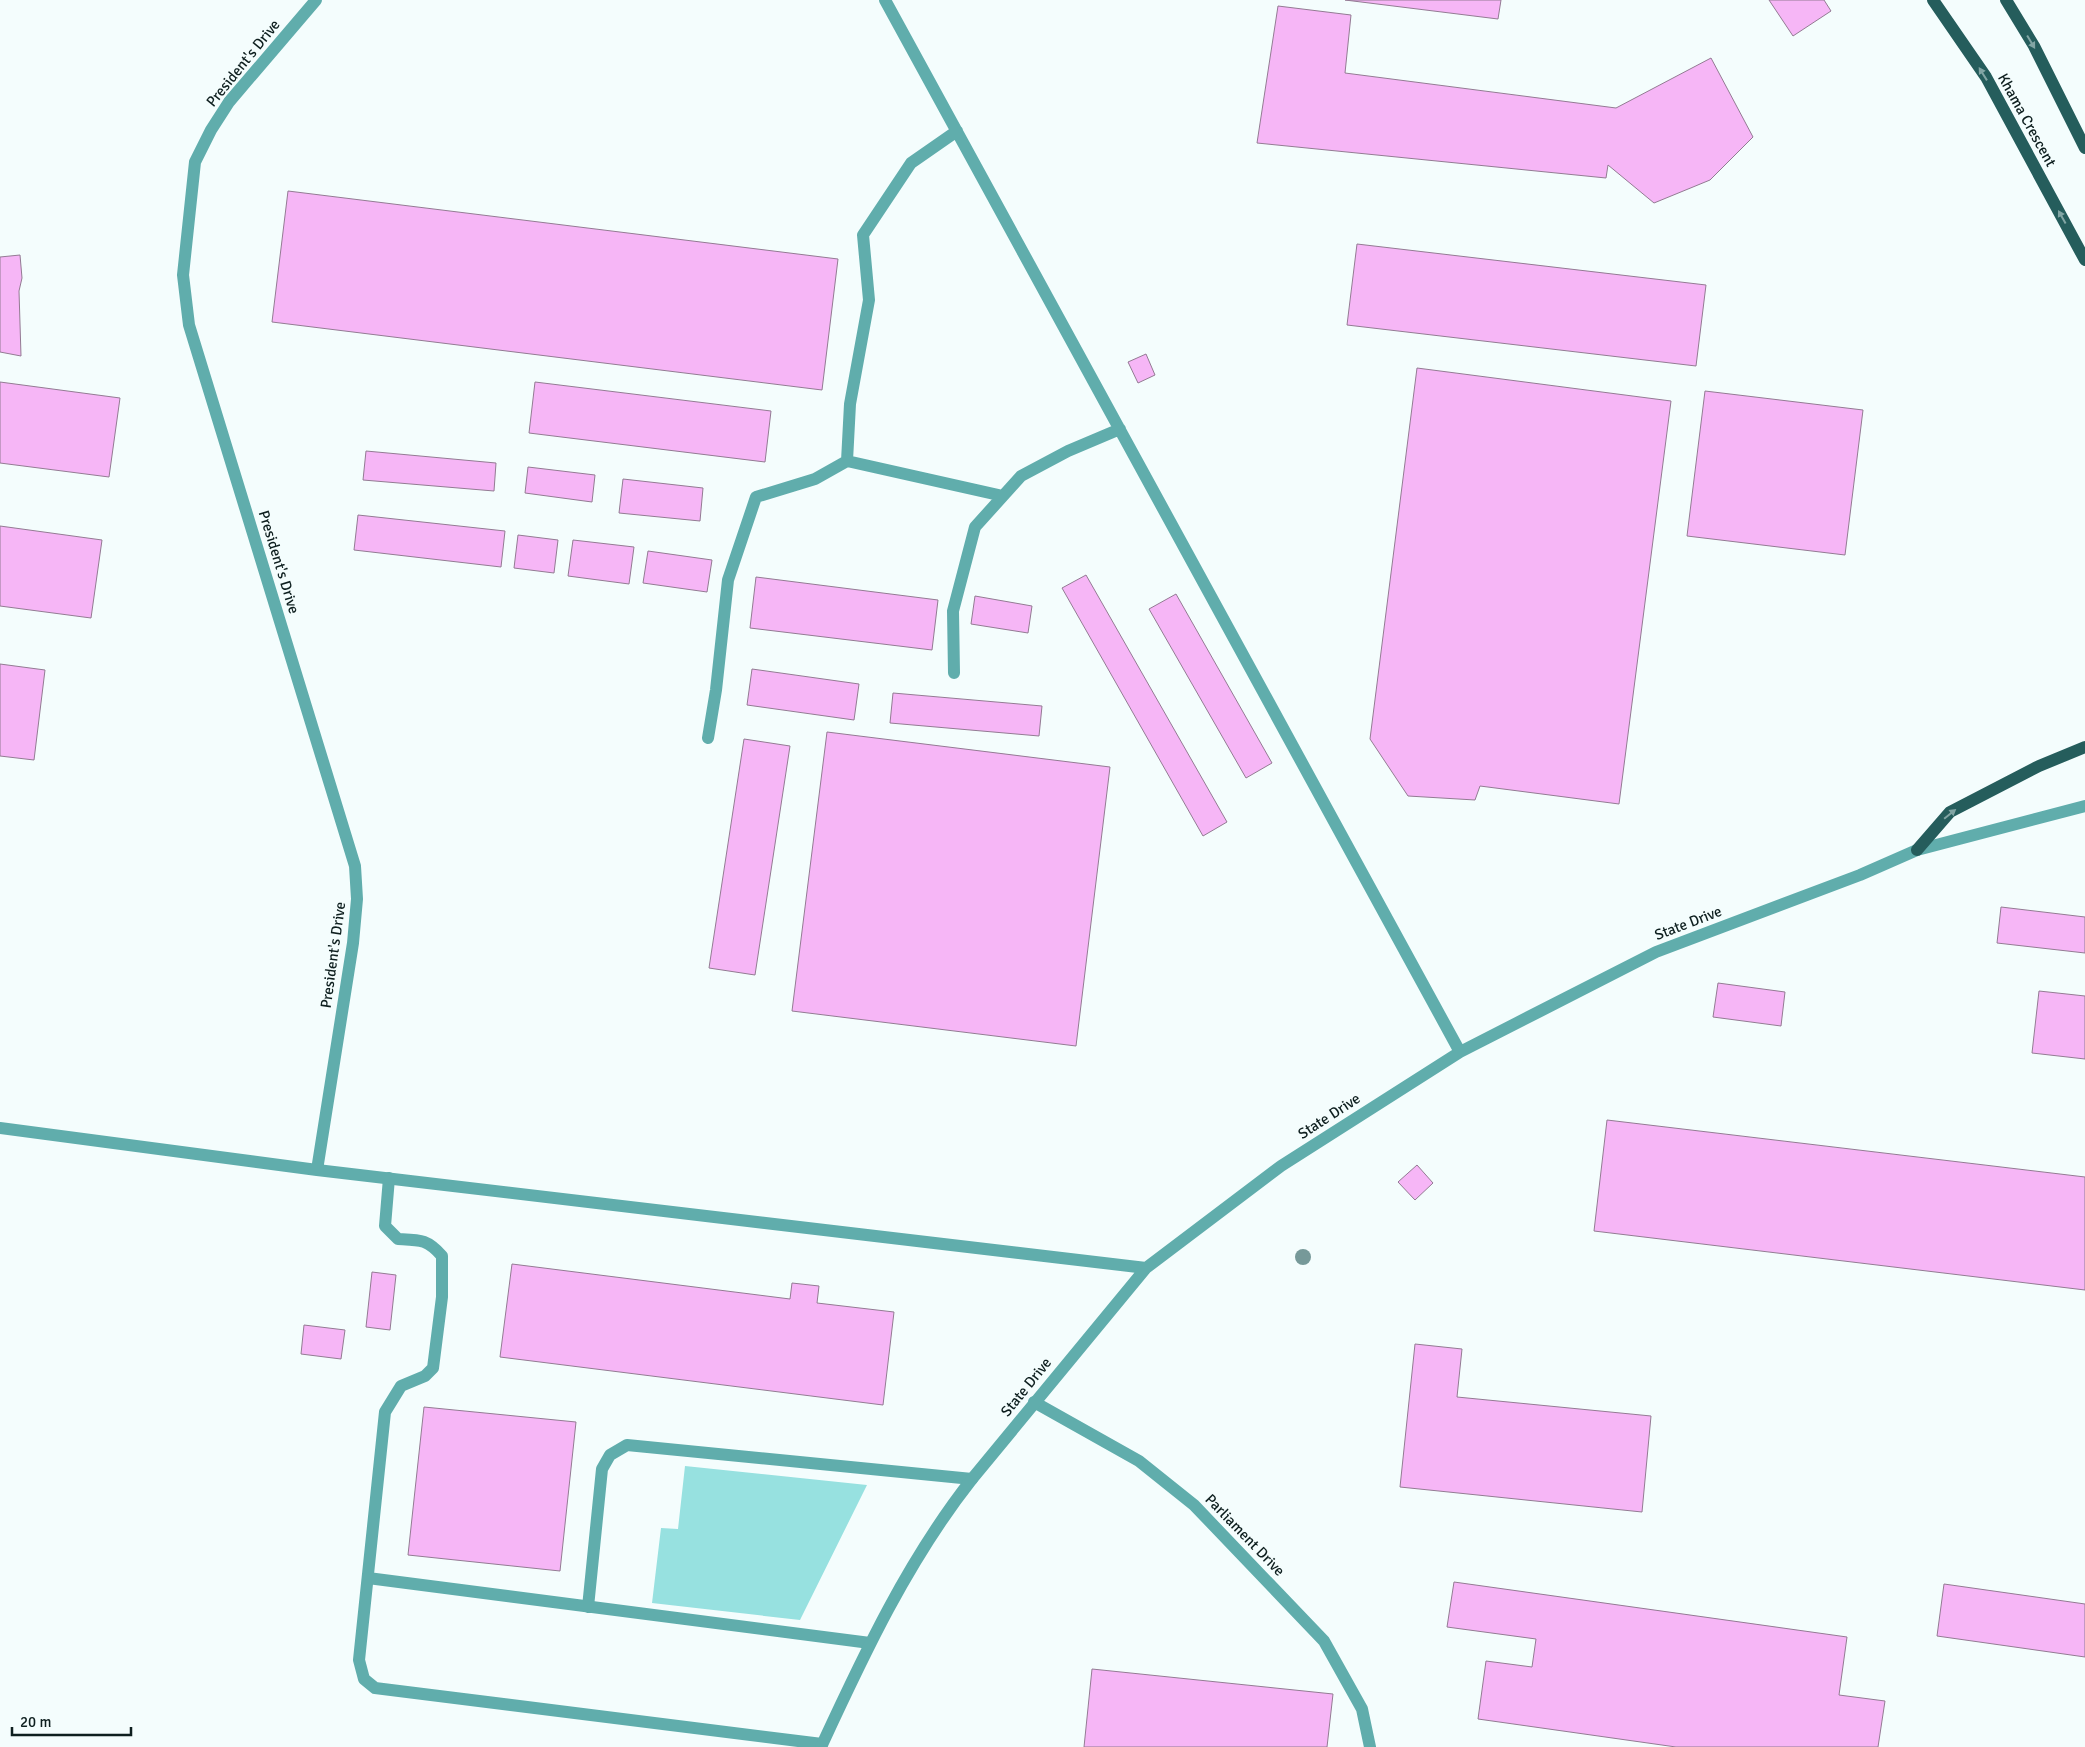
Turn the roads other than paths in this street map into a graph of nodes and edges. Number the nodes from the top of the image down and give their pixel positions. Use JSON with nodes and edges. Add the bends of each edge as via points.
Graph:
{"nodes":[{"id":1,"x":316,"y":0,"type":"edge"},
{"id":2,"x":885,"y":0,"type":"edge"},
{"id":3,"x":1933,"y":0,"type":"edge"},
{"id":4,"x":2006,"y":0,"type":"edge"},
{"id":5,"x":957,"y":131,"type":"junction"},
{"id":6,"x":2085,"y":148,"type":"edge"},
{"id":7,"x":2085,"y":260,"type":"edge"},
{"id":8,"x":1120,"y":429,"type":"junction"},
{"id":9,"x":847,"y":461,"type":"junction"},
{"id":10,"x":1003,"y":496,"type":"junction"},
{"id":11,"x":954,"y":673,"type":"dead end"},
{"id":12,"x":708,"y":738,"type":"dead end"},
{"id":13,"x":2085,"y":746,"type":"edge"},
{"id":14,"x":2085,"y":806,"type":"edge"},
{"id":15,"x":1917,"y":850,"type":"junction"},
{"id":16,"x":1460,"y":1052,"type":"junction"},
{"id":17,"x":0,"y":1128,"type":"edge"},
{"id":18,"x":317,"y":1170,"type":"junction"},
{"id":19,"x":389,"y":1178,"type":"junction"},
{"id":20,"x":1146,"y":1268,"type":"junction"},
{"id":21,"x":1034,"y":1402,"type":"junction"},
{"id":22,"x":972,"y":1479,"type":"junction"},
{"id":23,"x":368,"y":1578,"type":"junction"},
{"id":24,"x":588,"y":1607,"type":"junction"},
{"id":25,"x":870,"y":1643,"type":"junction"},
{"id":26,"x":821,"y":1745,"type":"edge"},
{"id":27,"x":1370,"y":1747,"type":"edge"}],
"edges":[{"from":1,"to":18,"type":"street","name":"President's Drive","via":[[229,102],[195,162],[183,275],[189,325],[355,866],[357,899],[353,943]]},
{"from":2,"to":5,"type":"street"},
{"from":7,"to":3,"type":"main road","name":"Khama Crescent","one_way":true,"via":[[1986,77]]},
{"from":4,"to":6,"type":"main road","one_way":true,"via":[[2034,46]]},
{"from":5,"to":8,"type":"street"},
{"from":5,"to":9,"type":"street","via":[[911,163],[863,235],[869,300],[850,404]]},
{"from":8,"to":10,"type":"street","via":[[1021,476]]},
{"from":8,"to":16,"type":"street"},
{"from":9,"to":10,"type":"street"},
{"from":9,"to":12,"type":"street","via":[[815,479],[756,497],[728,580]]},
{"from":10,"to":11,"type":"street","via":[[974,527],[953,611]]},
{"from":15,"to":13,"type":"main road","one_way":true,"via":[[1950,812]]},
{"from":14,"to":15,"type":"street","name":"State Drive"},
{"from":15,"to":16,"type":"street","name":"State Drive","via":[[1860,875],[1656,952]]},
{"from":16,"to":20,"type":"street","name":"State Drive","via":[[1281,1166]]},
{"from":17,"to":18,"type":"street"},
{"from":18,"to":19,"type":"street"},
{"from":19,"to":20,"type":"street"},
{"from":19,"to":23,"type":"street","via":[[385,1226],[398,1239],[432,1244],[442,1256],[442,1297],[433,1368],[425,1376],[401,1386],[385,1412]]},
{"from":20,"to":21,"type":"street","name":"State Drive"},
{"from":21,"to":22,"type":"street","name":"State Drive"},
{"from":21,"to":27,"type":"street","name":"Parliament Drive","via":[[1138,1461],[1194,1505],[1324,1641],[1362,1709]]},
{"from":22,"to":24,"type":"street","via":[[627,1445],[610,1455],[602,1469]]},
{"from":22,"to":25,"type":"street","name":"State Drive","via":[[952,1505]]},
{"from":23,"to":24,"type":"street"},
{"from":23,"to":26,"type":"street","via":[[359,1660],[364,1679],[375,1688]]},
{"from":24,"to":25,"type":"street"},
{"from":25,"to":26,"type":"street","name":"State Drive"}]}
